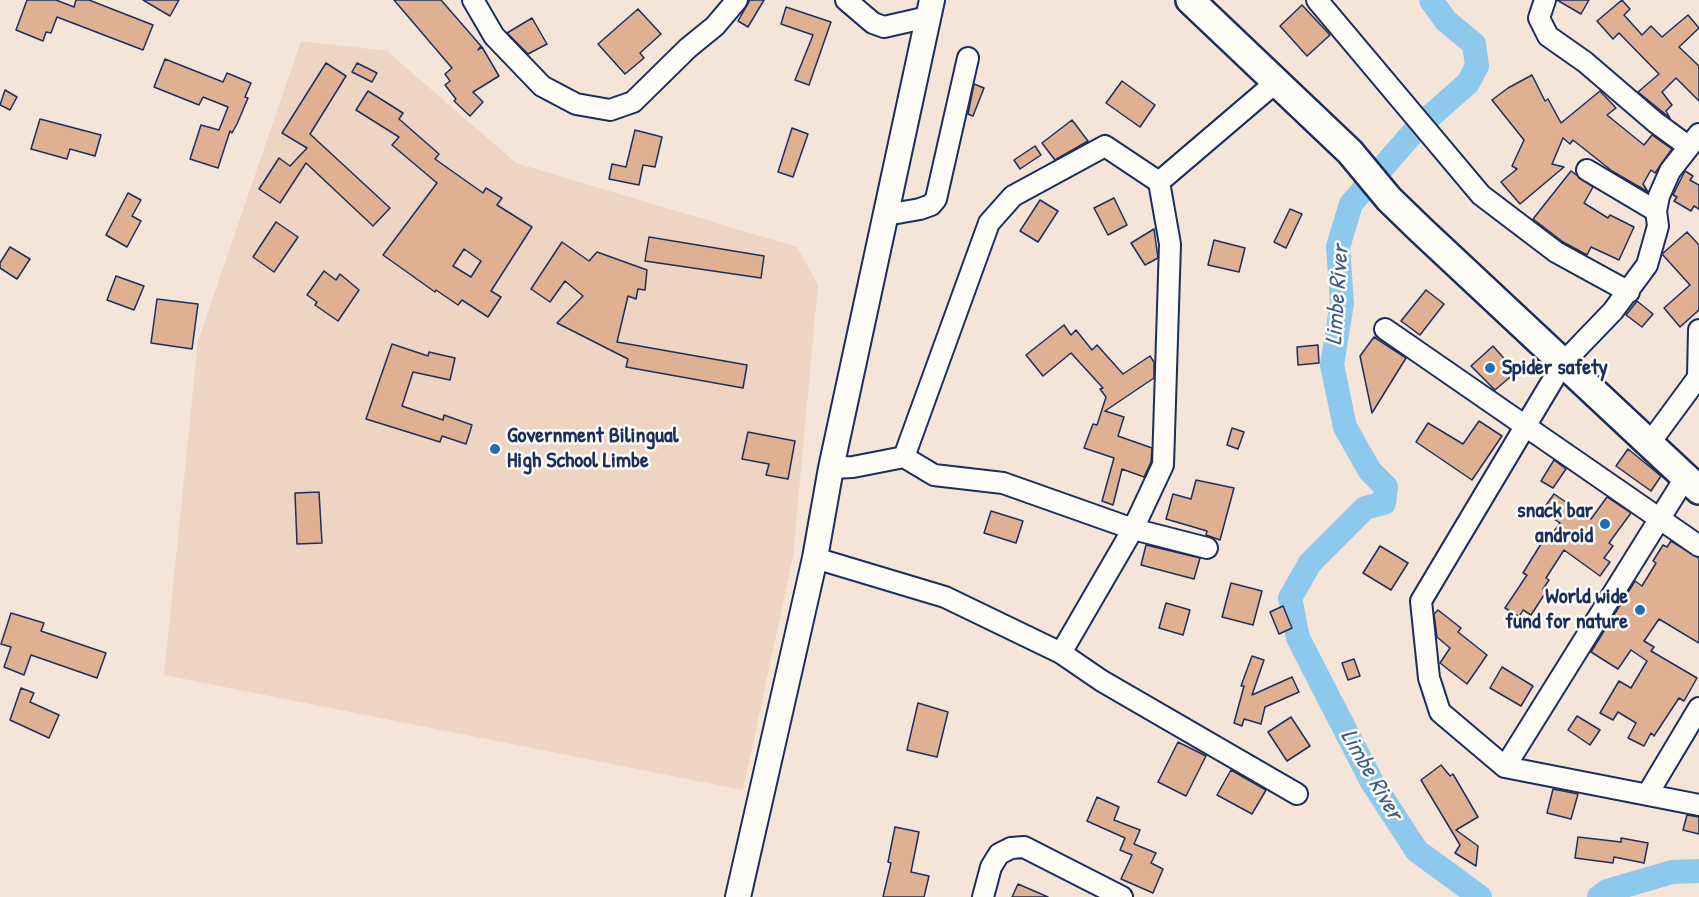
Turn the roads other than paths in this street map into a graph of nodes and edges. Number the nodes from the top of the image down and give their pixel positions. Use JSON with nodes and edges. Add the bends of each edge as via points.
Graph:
{"nodes":[{"id":1,"x":472,"y":0,"type":"edge"},
{"id":2,"x":737,"y":0,"type":"edge"},
{"id":3,"x":846,"y":0,"type":"edge"},
{"id":4,"x":1190,"y":0,"type":"edge"},
{"id":5,"x":1317,"y":0,"type":"edge"},
{"id":6,"x":1545,"y":0,"type":"edge"},
{"id":7,"x":930,"y":9,"type":"edge"},
{"id":8,"x":968,"y":58,"type":"dead end"},
{"id":9,"x":1275,"y":83,"type":"junction"},
{"id":10,"x":1694,"y":140,"type":"edge"},
{"id":11,"x":1587,"y":170,"type":"dead end"},
{"id":12,"x":1159,"y":182,"type":"junction"},
{"id":13,"x":1656,"y":211,"type":"junction"},
{"id":14,"x":886,"y":214,"type":"junction"},
{"id":15,"x":1629,"y":292,"type":"junction"},
{"id":16,"x":1385,"y":329,"type":"dead end"},
{"id":17,"x":1699,"y":330,"type":"edge"},
{"id":18,"x":1563,"y":363,"type":"junction"},
{"id":19,"x":1699,"y":376,"type":"edge"},
{"id":20,"x":1525,"y":427,"type":"junction"},
{"id":21,"x":1648,"y":444,"type":"junction"},
{"id":22,"x":904,"y":457,"type":"junction"},
{"id":23,"x":831,"y":468,"type":"junction"},
{"id":24,"x":1692,"y":484,"type":"edge"},
{"id":25,"x":1660,"y":519,"type":"junction"},
{"id":26,"x":1133,"y":529,"type":"junction"},
{"id":27,"x":1699,"y":546,"type":"edge"},
{"id":28,"x":1207,"y":548,"type":"dead end"},
{"id":29,"x":814,"y":558,"type":"junction"},
{"id":30,"x":1061,"y":653,"type":"junction"},
{"id":31,"x":1699,"y":708,"type":"edge"},
{"id":32,"x":1505,"y":767,"type":"junction"},
{"id":33,"x":1297,"y":794,"type":"dead end"},
{"id":34,"x":1647,"y":795,"type":"junction"},
{"id":35,"x":1699,"y":805,"type":"edge"},
{"id":36,"x":738,"y":897,"type":"edge"},
{"id":37,"x":983,"y":897,"type":"edge"},
{"id":38,"x":1122,"y":897,"type":"edge"}],
"edges":[{"from":1,"to":2,"type":"street","via":[[494,36],[542,86],[576,104],[610,110],[633,102],[715,26]]},
{"from":3,"to":7,"type":"street","via":[[873,23],[884,27]]},
{"from":4,"to":9,"type":"highway"},
{"from":5,"to":15,"type":"street","via":[[1480,195],[1556,252]]},
{"from":6,"to":10,"type":"street","via":[[1539,18],[1548,36],[1655,122]]},
{"from":7,"to":14,"type":"main road"},
{"from":8,"to":14,"type":"street","via":[[936,199],[920,209]]},
{"from":9,"to":12,"type":"street"},
{"from":9,"to":18,"type":"highway","via":[[1350,152],[1389,199]]},
{"from":10,"to":13,"type":"street","via":[[1670,171]]},
{"from":11,"to":13,"type":"street"},
{"from":12,"to":22,"type":"street","via":[[1105,146],[1013,196],[989,223]]},
{"from":12,"to":26,"type":"street","via":[[1170,244],[1163,465]]},
{"from":13,"to":15,"type":"street","via":[[1658,226],[1647,266]]},
{"from":14,"to":23,"type":"main road"},
{"from":15,"to":18,"type":"street"},
{"from":16,"to":20,"type":"street"},
{"from":17,"to":19,"type":"street"},
{"from":18,"to":20,"type":"street"},
{"from":18,"to":21,"type":"highway"},
{"from":19,"to":21,"type":"street"},
{"from":20,"to":25,"type":"street"},
{"from":20,"to":32,"type":"street","via":[[1427,588],[1420,610],[1429,678],[1440,712]]},
{"from":21,"to":24,"type":"highway"},
{"from":22,"to":23,"type":"street"},
{"from":22,"to":26,"type":"street","via":[[934,475],[1004,483]]},
{"from":23,"to":29,"type":"main road"},
{"from":24,"to":25,"type":"street"},
{"from":25,"to":27,"type":"street"},
{"from":25,"to":32,"type":"street"},
{"from":26,"to":28,"type":"street"},
{"from":26,"to":30,"type":"street"},
{"from":29,"to":30,"type":"street","via":[[945,597]]},
{"from":29,"to":36,"type":"main road"},
{"from":30,"to":33,"type":"street","via":[[1102,681]]},
{"from":31,"to":34,"type":"street"},
{"from":32,"to":34,"type":"street"},
{"from":34,"to":35,"type":"street"},
{"from":37,"to":38,"type":"street","via":[[999,854],[1024,847]]}]}
